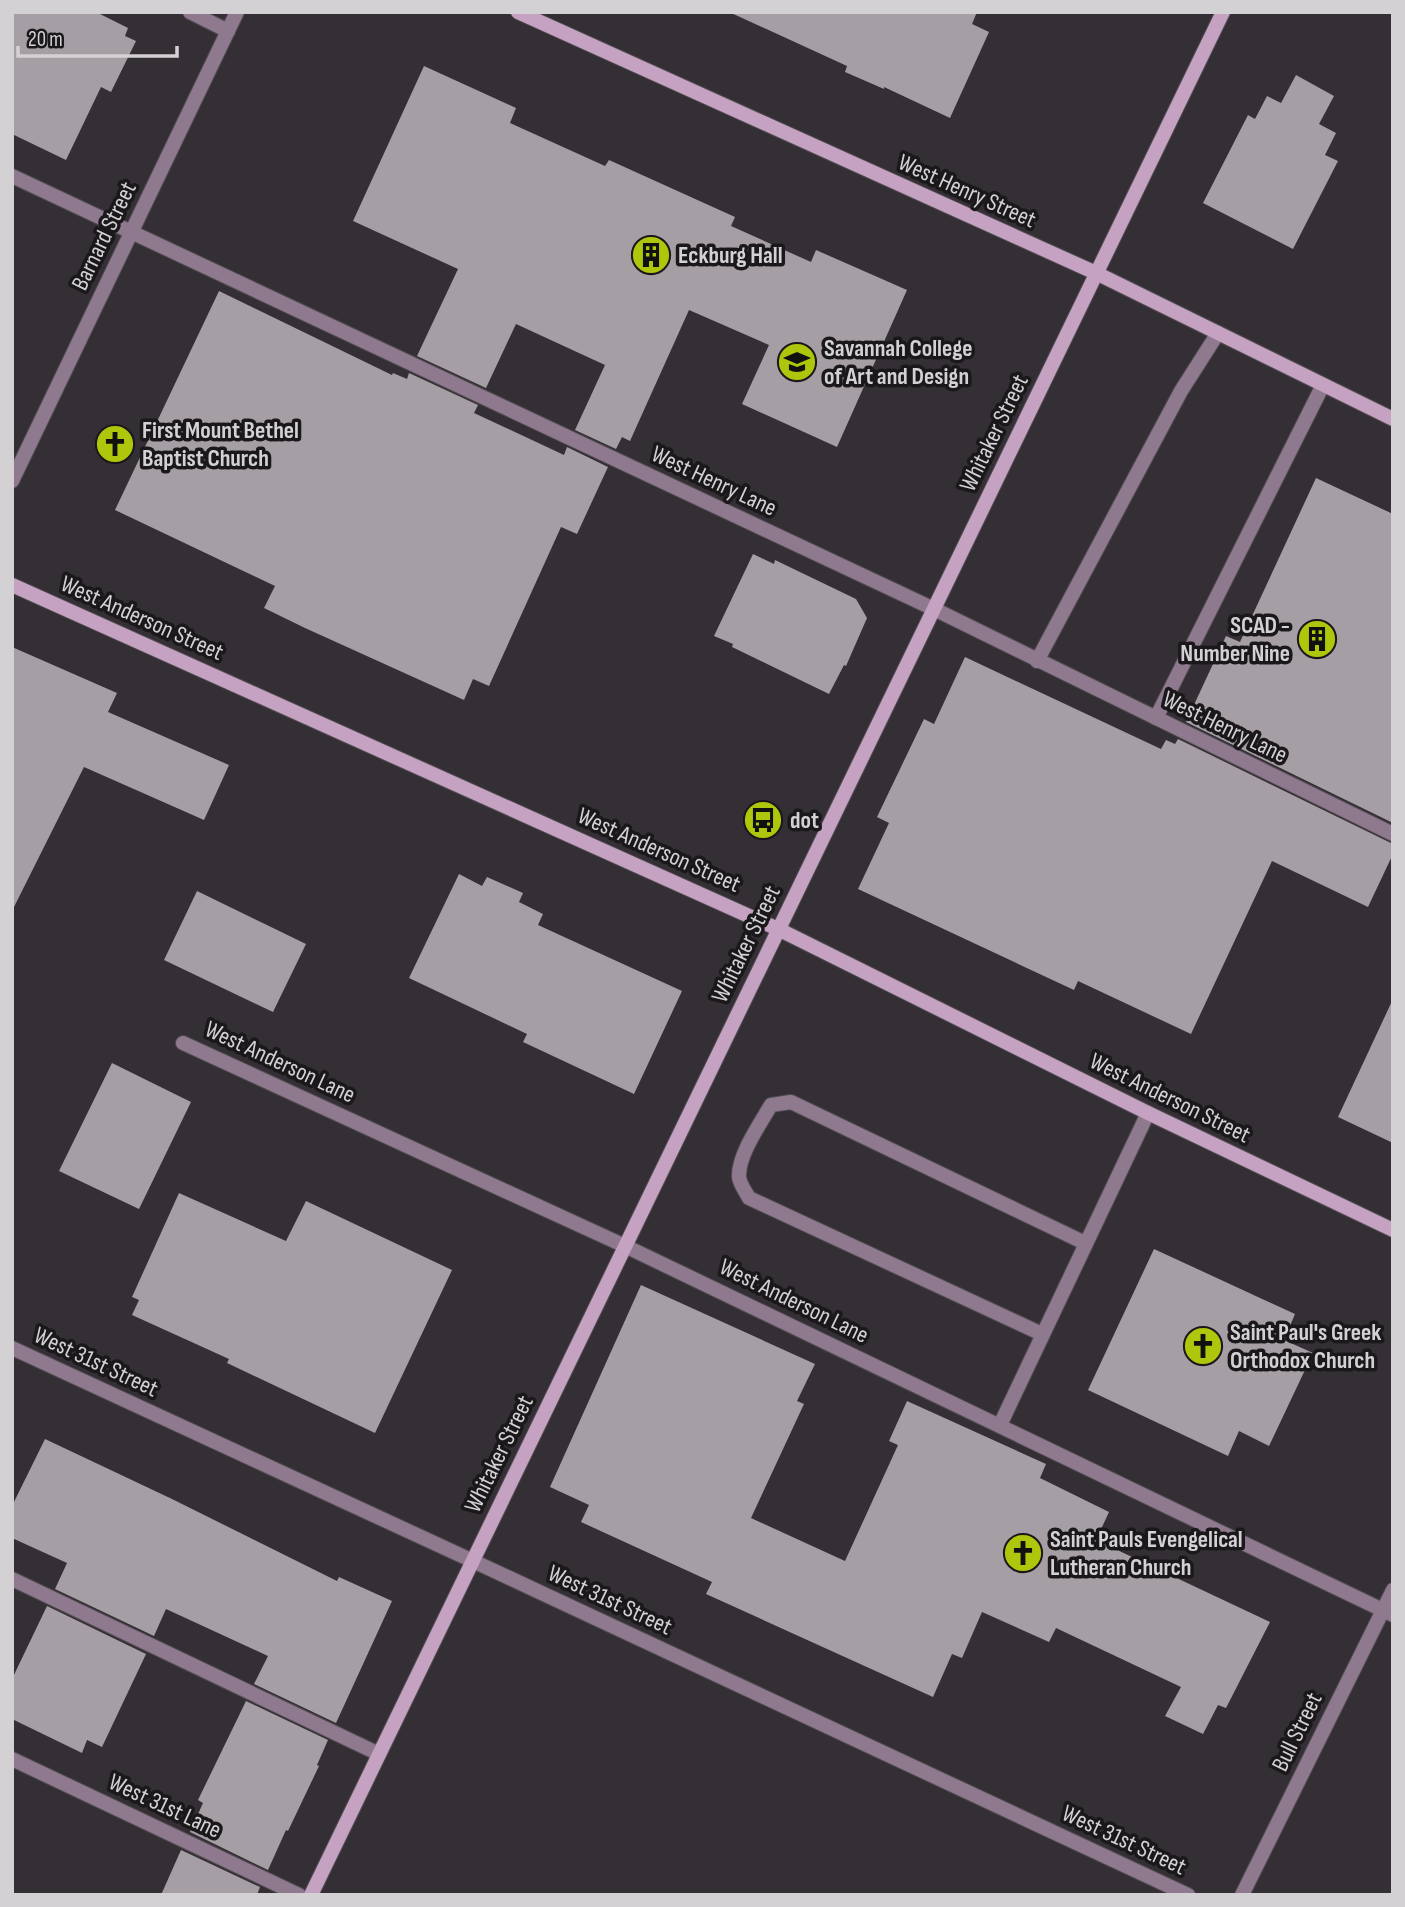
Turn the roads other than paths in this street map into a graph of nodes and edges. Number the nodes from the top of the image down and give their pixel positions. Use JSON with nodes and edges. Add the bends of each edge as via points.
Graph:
{"nodes":[{"id":1,"x":190,"y":12,"type":"edge"},
{"id":2,"x":237,"y":12,"type":"edge"},
{"id":3,"x":518,"y":12,"type":"edge"},
{"id":4,"x":1223,"y":12,"type":"edge"},
{"id":5,"x":228,"y":31,"type":"junction"},
{"id":6,"x":12,"y":176,"type":"edge"},
{"id":7,"x":132,"y":231,"type":"junction"},
{"id":8,"x":1096,"y":273,"type":"junction"},
{"id":9,"x":1218,"y":333,"type":"junction"},
{"id":10,"x":1323,"y":385,"type":"junction"},
{"id":11,"x":1393,"y":419,"type":"edge"},
{"id":12,"x":12,"y":481,"type":"edge"},
{"id":13,"x":12,"y":585,"type":"edge"},
{"id":14,"x":933,"y":609,"type":"junction"},
{"id":15,"x":1037,"y":660,"type":"junction"},
{"id":16,"x":1156,"y":718,"type":"junction"},
{"id":17,"x":1393,"y":834,"type":"edge"},
{"id":18,"x":778,"y":929,"type":"junction"},
{"id":19,"x":183,"y":1043,"type":"dead end"},
{"id":20,"x":1148,"y":1113,"type":"junction"},
{"id":21,"x":1393,"y":1230,"type":"edge"},
{"id":22,"x":1085,"y":1243,"type":"junction"},
{"id":23,"x":625,"y":1246,"type":"junction"},
{"id":24,"x":1042,"y":1334,"type":"junction"},
{"id":25,"x":12,"y":1348,"type":"edge"},
{"id":26,"x":1000,"y":1425,"type":"junction"},
{"id":27,"x":473,"y":1560,"type":"junction"},
{"id":28,"x":12,"y":1579,"type":"edge"},
{"id":29,"x":1393,"y":1590,"type":"edge"},
{"id":30,"x":1388,"y":1612,"type":"edge"},
{"id":31,"x":379,"y":1754,"type":"junction"},
{"id":32,"x":12,"y":1759,"type":"edge"},
{"id":33,"x":299,"y":1895,"type":"edge"},
{"id":34,"x":311,"y":1895,"type":"edge"},
{"id":35,"x":1188,"y":1895,"type":"edge"},
{"id":36,"x":1242,"y":1895,"type":"edge"}],
"edges":[{"from":1,"to":5,"type":"street"},
{"from":2,"to":5,"type":"street","name":"Barnard Street"},
{"from":3,"to":8,"type":"main road","name":"West Henry Street"},
{"from":4,"to":8,"type":"main road","name":"Whitaker Street"},
{"from":5,"to":7,"type":"street","name":"Barnard Street"},
{"from":6,"to":7,"type":"street","name":"West Henry Lane"},
{"from":7,"to":12,"type":"street","name":"Barnard Street"},
{"from":7,"to":14,"type":"street","name":"West Henry Lane"},
{"from":8,"to":9,"type":"main road","name":"West Henry Street"},
{"from":8,"to":14,"type":"main road","name":"Whitaker Street"},
{"from":9,"to":10,"type":"main road","name":"West Henry Street"},
{"from":9,"to":15,"type":"street","via":[[1181,391]]},
{"from":10,"to":11,"type":"main road","name":"West Henry Street"},
{"from":10,"to":16,"type":"street"},
{"from":13,"to":18,"type":"main road","name":"West Anderson Street"},
{"from":14,"to":15,"type":"street","name":"West Henry Lane"},
{"from":14,"to":18,"type":"main road","name":"Whitaker Street"},
{"from":15,"to":16,"type":"street","name":"West Henry Lane"},
{"from":16,"to":17,"type":"street","name":"West Henry Lane"},
{"from":18,"to":20,"type":"main road","name":"West Anderson Street"},
{"from":18,"to":23,"type":"main road","name":"Whitaker Street"},
{"from":19,"to":23,"type":"street","name":"West Anderson Lane"},
{"from":20,"to":21,"type":"main road","name":"West Anderson Street"},
{"from":20,"to":22,"type":"street"},
{"from":22,"to":24,"type":"street"},
{"from":22,"to":24,"type":"street","via":[[791,1102],[771,1105],[753,1134],[739,1181],[749,1198]]},
{"from":23,"to":26,"type":"street","name":"West Anderson Lane"},
{"from":23,"to":27,"type":"main road","name":"Whitaker Street"},
{"from":24,"to":26,"type":"street"},
{"from":25,"to":27,"type":"street","name":"West 31st Street"},
{"from":26,"to":30,"type":"street","name":"West Anderson Lane"},
{"from":27,"to":31,"type":"main road","name":"Whitaker Street"},
{"from":27,"to":35,"type":"street","name":"West 31st Street"},
{"from":28,"to":31,"type":"street"},
{"from":29,"to":30,"type":"street","name":"Bull Street"},
{"from":30,"to":36,"type":"street","name":"Bull Street"},
{"from":31,"to":34,"type":"main road","name":"Whitaker Street"},
{"from":32,"to":33,"type":"street","name":"West 31st Lane"}]}
